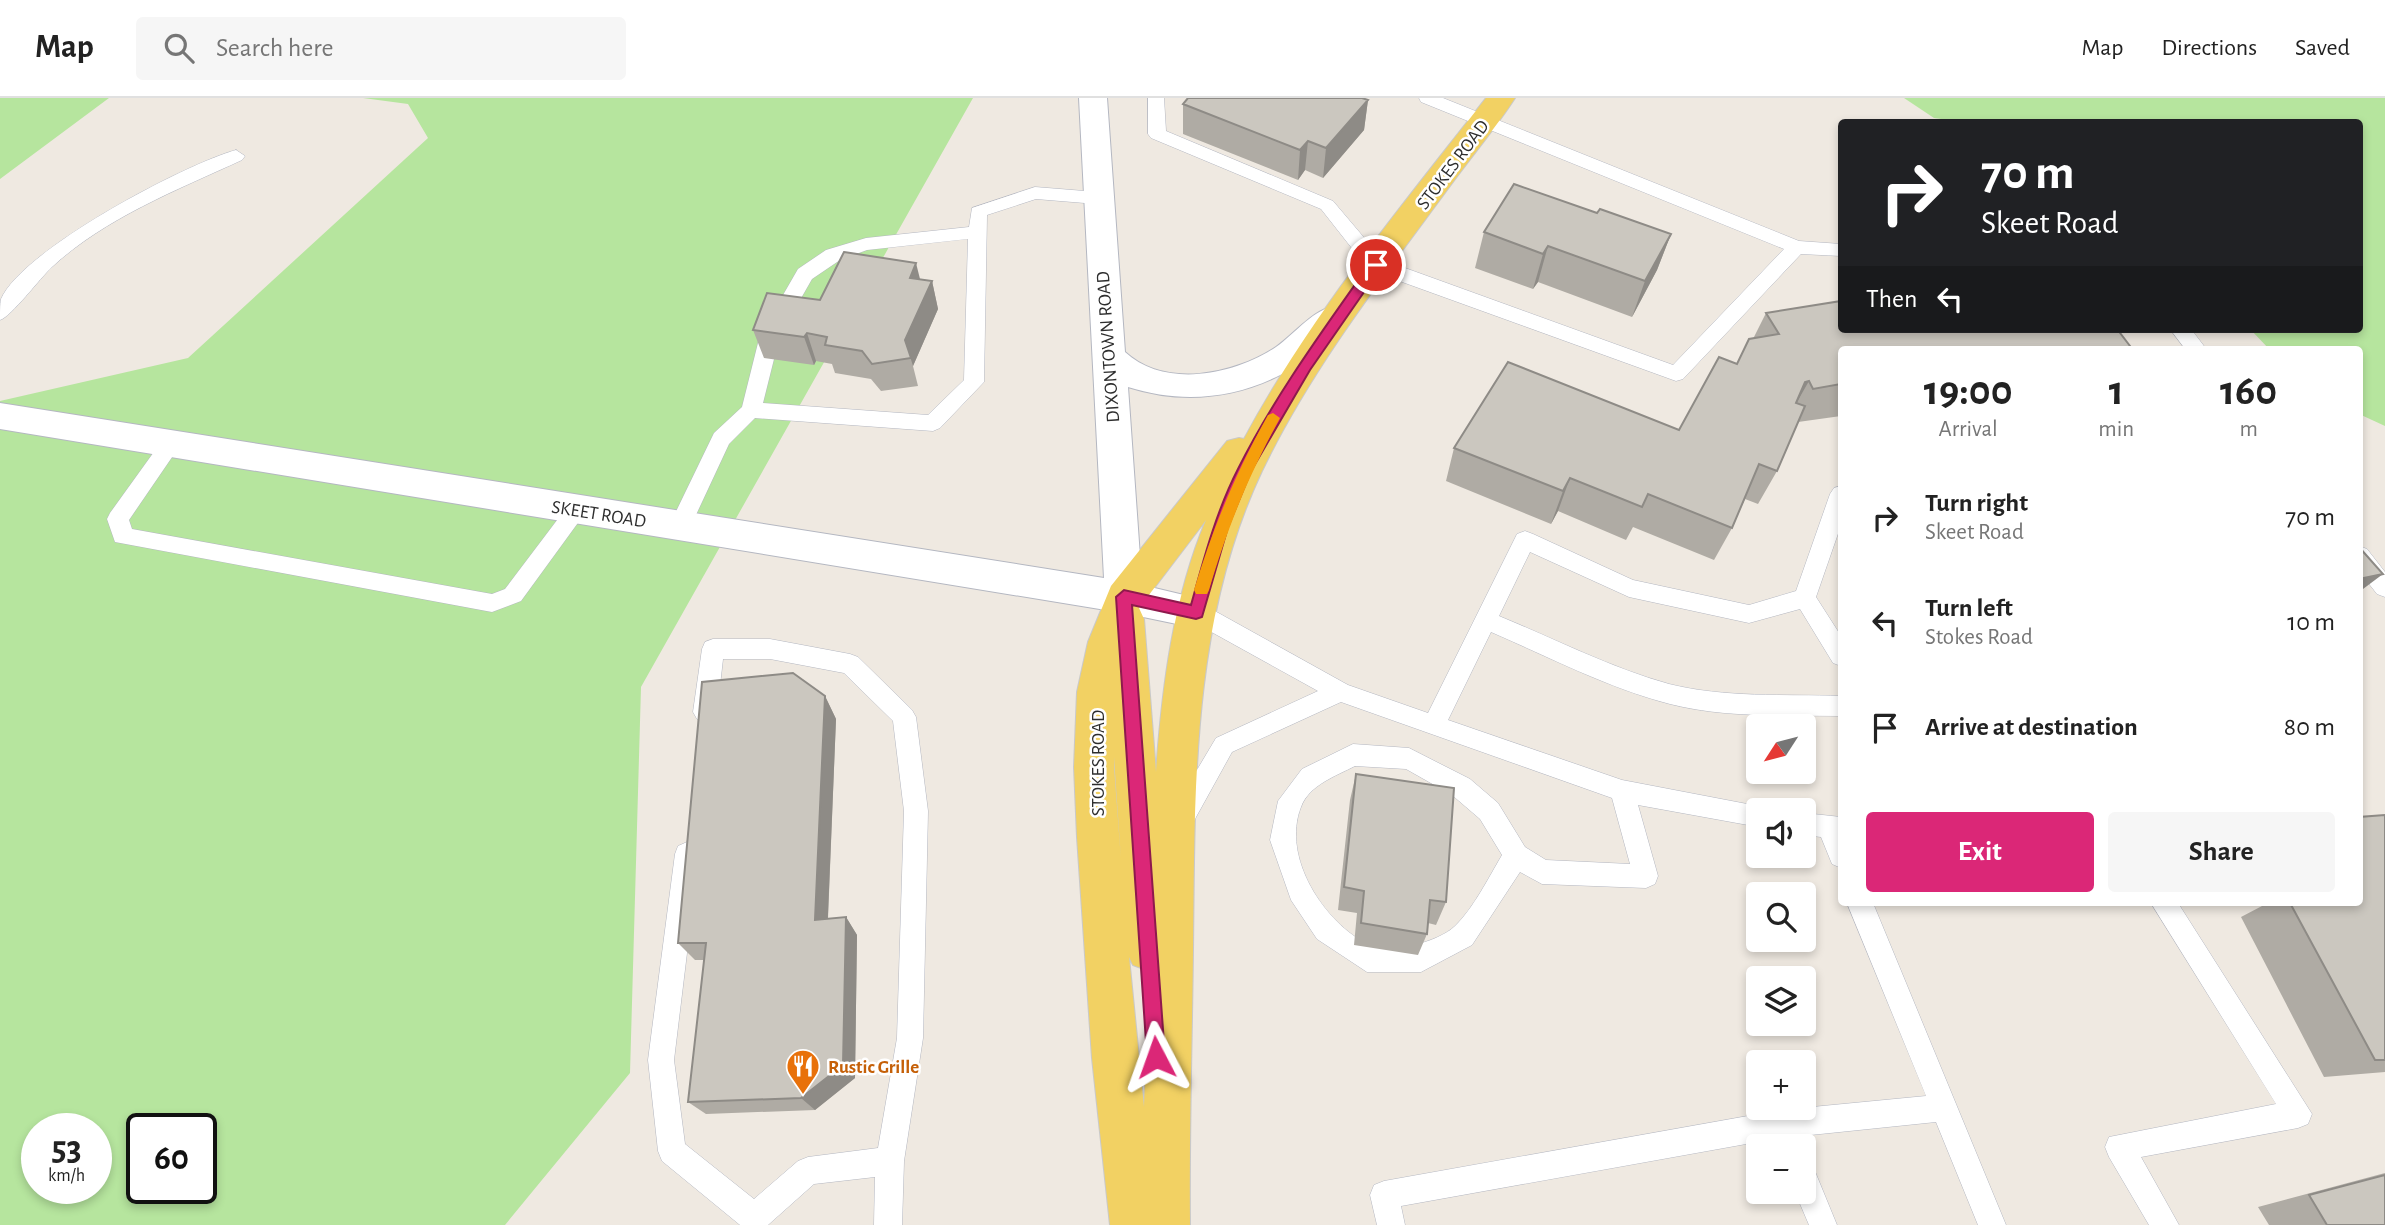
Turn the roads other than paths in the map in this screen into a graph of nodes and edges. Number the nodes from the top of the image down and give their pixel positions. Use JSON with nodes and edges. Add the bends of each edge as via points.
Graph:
{"nodes":[{"id":1,"x":1093,"y":98,"type":"edge"},
{"id":2,"x":1156,"y":98,"type":"edge"},
{"id":3,"x":1427,"y":98,"type":"edge"},
{"id":4,"x":1492,"y":109,"type":"edge"},
{"id":5,"x":236,"y":156,"type":"dead end"},
{"id":6,"x":1097,"y":198,"type":"junction"},
{"id":7,"x":978,"y":232,"type":"junction"},
{"id":8,"x":1797,"y":247,"type":"junction"},
{"id":9,"x":1838,"y":250,"type":"edge"},
{"id":10,"x":1376,"y":265,"type":"junction"},
{"id":11,"x":1347,"y":306,"type":"junction"},
{"id":12,"x":0,"y":313,"type":"edge"},
{"id":13,"x":1108,"y":355,"type":"junction"},
{"id":14,"x":1305,"y":367,"type":"junction"},
{"id":15,"x":751,"y":410,"type":"junction"},
{"id":16,"x":0,"y":416,"type":"edge"},
{"id":17,"x":171,"y":444,"type":"junction"},
{"id":18,"x":1838,"y":503,"type":"edge"},
{"id":19,"x":577,"y":509,"type":"junction"},
{"id":20,"x":680,"y":526,"type":"junction"},
{"id":21,"x":2363,"y":560,"type":"edge"},
{"id":22,"x":2385,"y":588,"type":"edge"},
{"id":23,"x":1124,"y":597,"type":"junction"},
{"id":24,"x":1805,"y":597,"type":"junction"},
{"id":25,"x":1196,"y":612,"type":"junction"},
{"id":26,"x":1486,"y":620,"type":"junction"},
{"id":27,"x":1838,"y":651,"type":"edge"},
{"id":28,"x":1340,"y":692,"type":"junction"},
{"id":29,"x":1838,"y":706,"type":"edge"},
{"id":30,"x":1434,"y":725,"type":"junction"},
{"id":31,"x":702,"y":731,"type":"edge"},
{"id":32,"x":1622,"y":791,"type":"junction"},
{"id":33,"x":1746,"y":814,"type":"edge"},
{"id":34,"x":1816,"y":826,"type":"edge"},
{"id":35,"x":690,"y":827,"type":"edge"},
{"id":36,"x":1835,"y":828,"type":"edge"},
{"id":37,"x":1173,"y":835,"type":"junction"},
{"id":38,"x":1516,"y":855,"type":"junction"},
{"id":39,"x":1861,"y":906,"type":"edge"},
{"id":40,"x":2166,"y":906,"type":"edge"},
{"id":41,"x":1944,"y":1108,"type":"junction"},
{"id":42,"x":1792,"y":1134,"type":"edge"},
{"id":43,"x":1746,"y":1141,"type":"edge"},
{"id":44,"x":890,"y":1161,"type":"junction"},
{"id":45,"x":1815,"y":1204,"type":"edge"},
{"id":46,"x":1166,"y":1209,"type":"edge"},
{"id":47,"x":754,"y":1221,"type":"edge"},
{"id":48,"x":888,"y":1225,"type":"edge"},
{"id":49,"x":1134,"y":1225,"type":"edge"},
{"id":50,"x":1391,"y":1225,"type":"edge"},
{"id":51,"x":1824,"y":1225,"type":"edge"},
{"id":52,"x":1992,"y":1225,"type":"edge"},
{"id":53,"x":2165,"y":1225,"type":"edge"}],
"edges":[{"from":1,"to":6,"type":"street","name":"DIXONTOWN ROAD"},
{"from":2,"to":10,"type":"lane","via":[[1157,134],[1327,205]]},
{"from":3,"to":4,"type":"lane"},
{"from":4,"to":8,"type":"lane"},
{"from":4,"to":10,"type":"main road","name":"STOKES ROAD"},
{"from":5,"to":12,"type":"lane","via":[[83,233],[15,290]]},
{"from":6,"to":7,"type":"lane","via":[[1035,193],[978,212]]},
{"from":6,"to":13,"type":"street","name":"DIXONTOWN ROAD"},
{"from":7,"to":15,"type":"lane","via":[[866,244],[833,255],[805,274],[769,335]]},
{"from":7,"to":15,"type":"lane","via":[[974,383],[933,423]]},
{"from":8,"to":9,"type":"lane"},
{"from":8,"to":10,"type":"lane","via":[[1676,374]]},
{"from":10,"to":11,"type":"main road","name":"STOKES ROAD"},
{"from":11,"to":13,"type":"street","via":[[1278,362],[1218,383],[1161,383],[1139,378]]},
{"from":11,"to":14,"type":"main road","name":"STOKES ROAD"},
{"from":13,"to":23,"type":"street","name":"DIXONTOWN ROAD"},
{"from":14,"to":23,"type":"main road","name":"STOKES ROAD"},
{"from":14,"to":25,"type":"main road","name":"STOKES ROAD","via":[[1244,470],[1221,527]]},
{"from":15,"to":20,"type":"lane","via":[[721,439]]},
{"from":16,"to":17,"type":"street","name":"SKEET ROAD"},
{"from":17,"to":19,"type":"street","name":"SKEET ROAD"},
{"from":17,"to":19,"type":"lane","via":[[118,519],[123,536],[492,603],[513,595]]},
{"from":18,"to":24,"type":"lane"},
{"from":19,"to":20,"type":"street","name":"SKEET ROAD"},
{"from":20,"to":23,"type":"street","name":"SKEET ROAD"},
{"from":21,"to":22,"type":"lane"},
{"from":23,"to":25,"type":"street","name":"SKEET ROAD"},
{"from":23,"to":46,"type":"main road"},
{"from":23,"to":49,"type":"main road","name":"STOKES ROAD","via":[[1107,642],[1097,692],[1094,767],[1115,1058]]},
{"from":24,"to":26,"type":"lane","via":[[1749,614],[1629,588],[1525,540]]},
{"from":24,"to":27,"type":"lane"},
{"from":25,"to":28,"type":"lane"},
{"from":25,"to":37,"type":"main road","name":"STOKES ROAD","via":[[1180,715]]},
{"from":26,"to":29,"type":"lane","via":[[1670,694],[1720,703]]},
{"from":26,"to":30,"type":"lane"},
{"from":28,"to":30,"type":"lane"},
{"from":28,"to":37,"type":"lane","via":[[1224,745]]},
{"from":30,"to":32,"type":"lane"},
{"from":31,"to":44,"type":"lane","via":[[713,649],[770,649],[850,664],[904,717],[916,811],[910,1038]]},
{"from":32,"to":33,"type":"lane"},
{"from":32,"to":38,"type":"lane","via":[[1646,876],[1542,872]]},
{"from":34,"to":36,"type":"lane"},
{"from":35,"to":47,"type":"lane","via":[[661,1060],[672,1151]]},
{"from":37,"to":46,"type":"main road","name":"STOKES ROAD"},
{"from":38,"to":38,"type":"lane","via":[[1489,811],[1461,787],[1409,760],[1353,755],[1303,785],[1290,801],[1282,840],[1300,892],[1326,930],[1367,959],[1422,960],[1463,936]]},
{"from":39,"to":41,"type":"lane"},
{"from":40,"to":53,"type":"lane","via":[[2298,1114],[2119,1147]]},
{"from":41,"to":42,"type":"lane"},
{"from":41,"to":52,"type":"lane"},
{"from":43,"to":50,"type":"lane","via":[[1384,1195]]},
{"from":44,"to":47,"type":"lane","via":[[808,1171]]},
{"from":44,"to":48,"type":"lane"},
{"from":45,"to":51,"type":"lane"}]}
